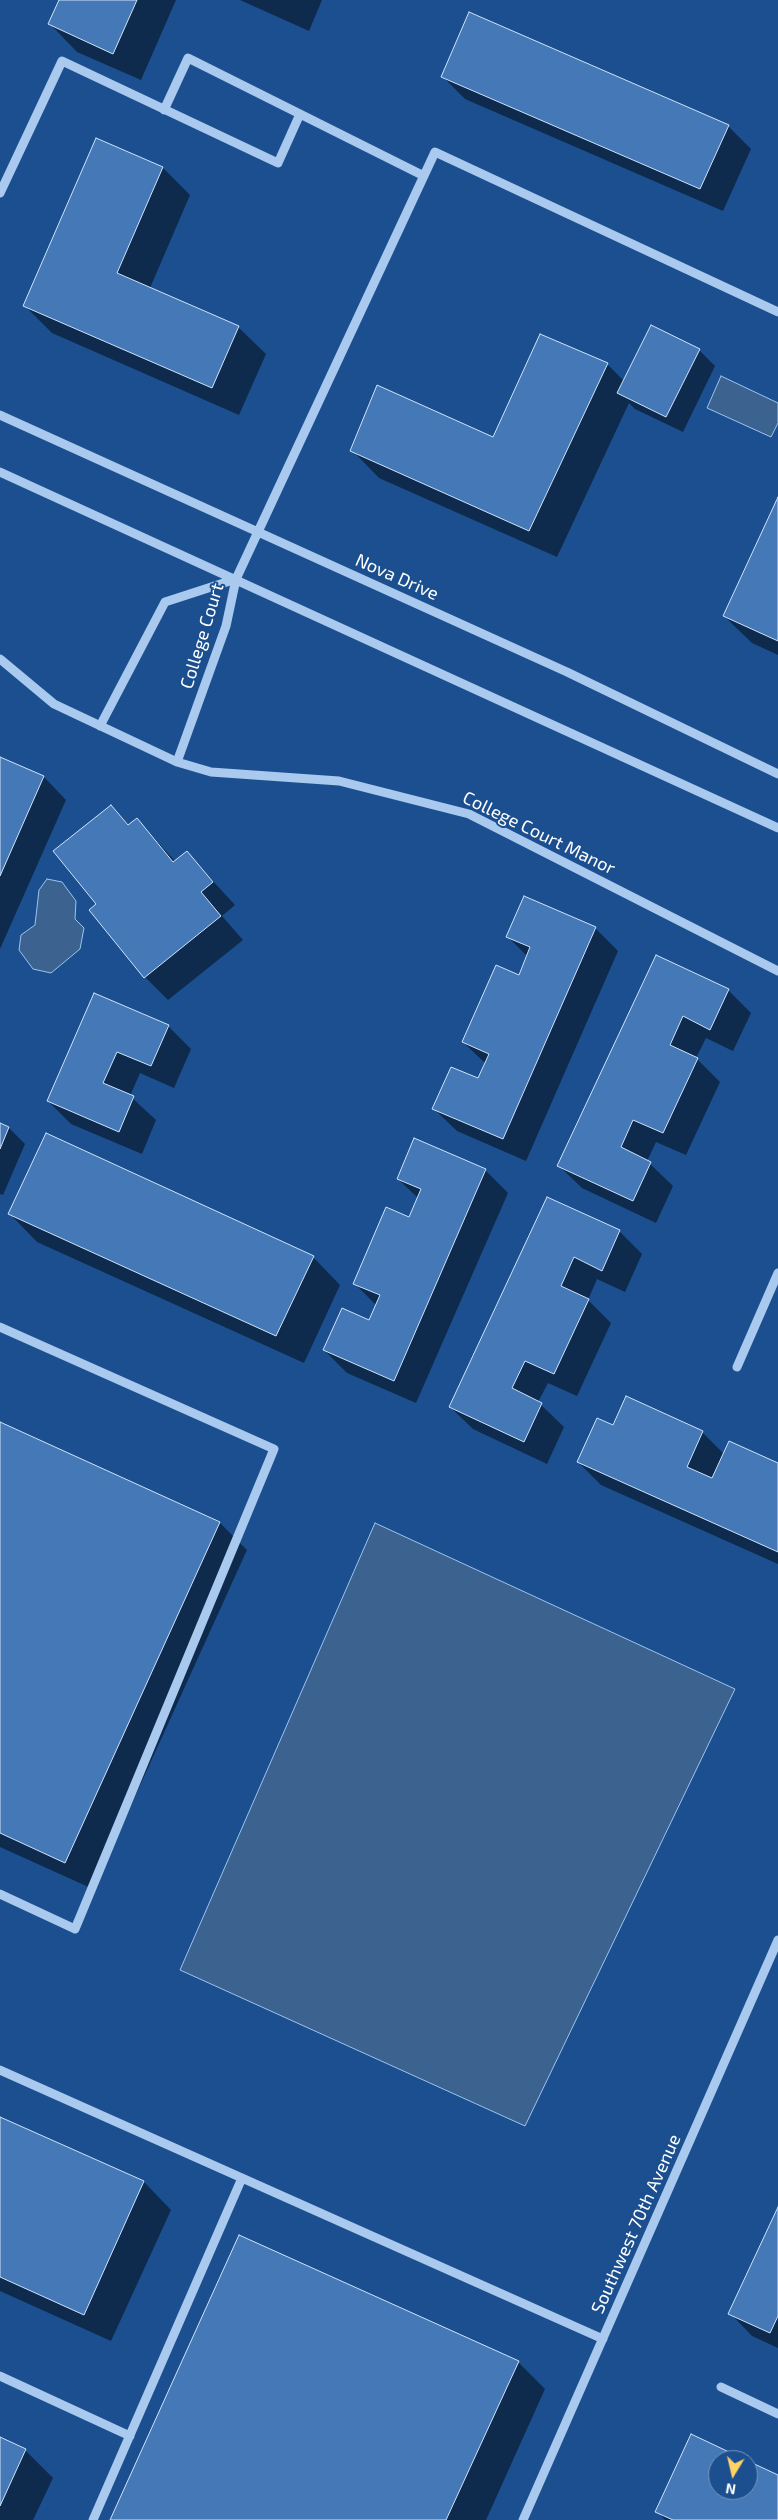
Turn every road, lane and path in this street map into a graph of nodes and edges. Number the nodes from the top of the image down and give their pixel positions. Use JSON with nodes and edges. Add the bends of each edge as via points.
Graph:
{"nodes":[{"id":1,"x":164,"y":110,"type":"junction"},
{"id":2,"x":300,"y":114,"type":"junction"},
{"id":3,"x":424,"y":176,"type":"junction"},
{"id":4,"x":0,"y":193,"type":"edge"},
{"id":5,"x":778,"y":312,"type":"edge"},
{"id":6,"x":0,"y":415,"type":"edge"},
{"id":7,"x":0,"y":472,"type":"edge"},
{"id":8,"x":258,"y":532,"type":"junction"},
{"id":9,"x":236,"y":579,"type":"junction"},
{"id":10,"x":0,"y":659,"type":"edge"},
{"id":11,"x":100,"y":726,"type":"junction"},
{"id":12,"x":177,"y":762,"type":"junction"},
{"id":13,"x":778,"y":774,"type":"edge"},
{"id":14,"x":778,"y":828,"type":"edge"},
{"id":15,"x":778,"y":971,"type":"edge"},
{"id":16,"x":778,"y":1273,"type":"edge"},
{"id":17,"x":0,"y":1327,"type":"edge"},
{"id":18,"x":737,"y":1367,"type":"dead end"},
{"id":19,"x":0,"y":1894,"type":"edge"},
{"id":20,"x":778,"y":1940,"type":"edge"},
{"id":21,"x":0,"y":2070,"type":"edge"},
{"id":22,"x":242,"y":2178,"type":"junction"},
{"id":23,"x":603,"y":2339,"type":"junction"},
{"id":24,"x":0,"y":2376,"type":"edge"},
{"id":25,"x":721,"y":2387,"type":"dead end"},
{"id":26,"x":778,"y":2414,"type":"edge"},
{"id":27,"x":130,"y":2436,"type":"junction"},
{"id":28,"x":93,"y":2520,"type":"edge"},
{"id":29,"x":523,"y":2520,"type":"edge"}],
"edges":[{"from":1,"to":2,"type":"street","via":[[278,163]]},
{"from":1,"to":2,"type":"street","via":[[188,58]]},
{"from":1,"to":4,"type":"street","via":[[62,61]]},
{"from":2,"to":3,"type":"street"},
{"from":3,"to":5,"type":"street","via":[[435,152]]},
{"from":3,"to":8,"type":"street"},
{"from":6,"to":8,"type":"street","name":"Nova Drive"},
{"from":7,"to":9,"type":"street"},
{"from":8,"to":9,"type":"street"},
{"from":8,"to":13,"type":"street","name":"Nova Drive","via":[[567,672]]},
{"from":9,"to":11,"type":"street","name":"College Court","via":[[165,602]]},
{"from":9,"to":12,"type":"street","name":"College Court","via":[[226,626]]},
{"from":9,"to":14,"type":"street"},
{"from":10,"to":11,"type":"street","name":"College Court Manor","via":[[54,704]]},
{"from":11,"to":12,"type":"street","name":"College Court Manor"},
{"from":12,"to":15,"type":"street","name":"College Court Manor","via":[[211,772],[339,780],[469,814]]},
{"from":16,"to":18,"type":"street"},
{"from":17,"to":19,"type":"street","via":[[274,1449],[75,1929]]},
{"from":20,"to":23,"type":"street","name":"Southwest 70th Avenue"},
{"from":21,"to":22,"type":"street"},
{"from":22,"to":23,"type":"street"},
{"from":22,"to":27,"type":"street"},
{"from":23,"to":29,"type":"street","name":"Southwest 70th Avenue"},
{"from":24,"to":27,"type":"street"},
{"from":25,"to":26,"type":"street"},
{"from":27,"to":28,"type":"street"}]}
